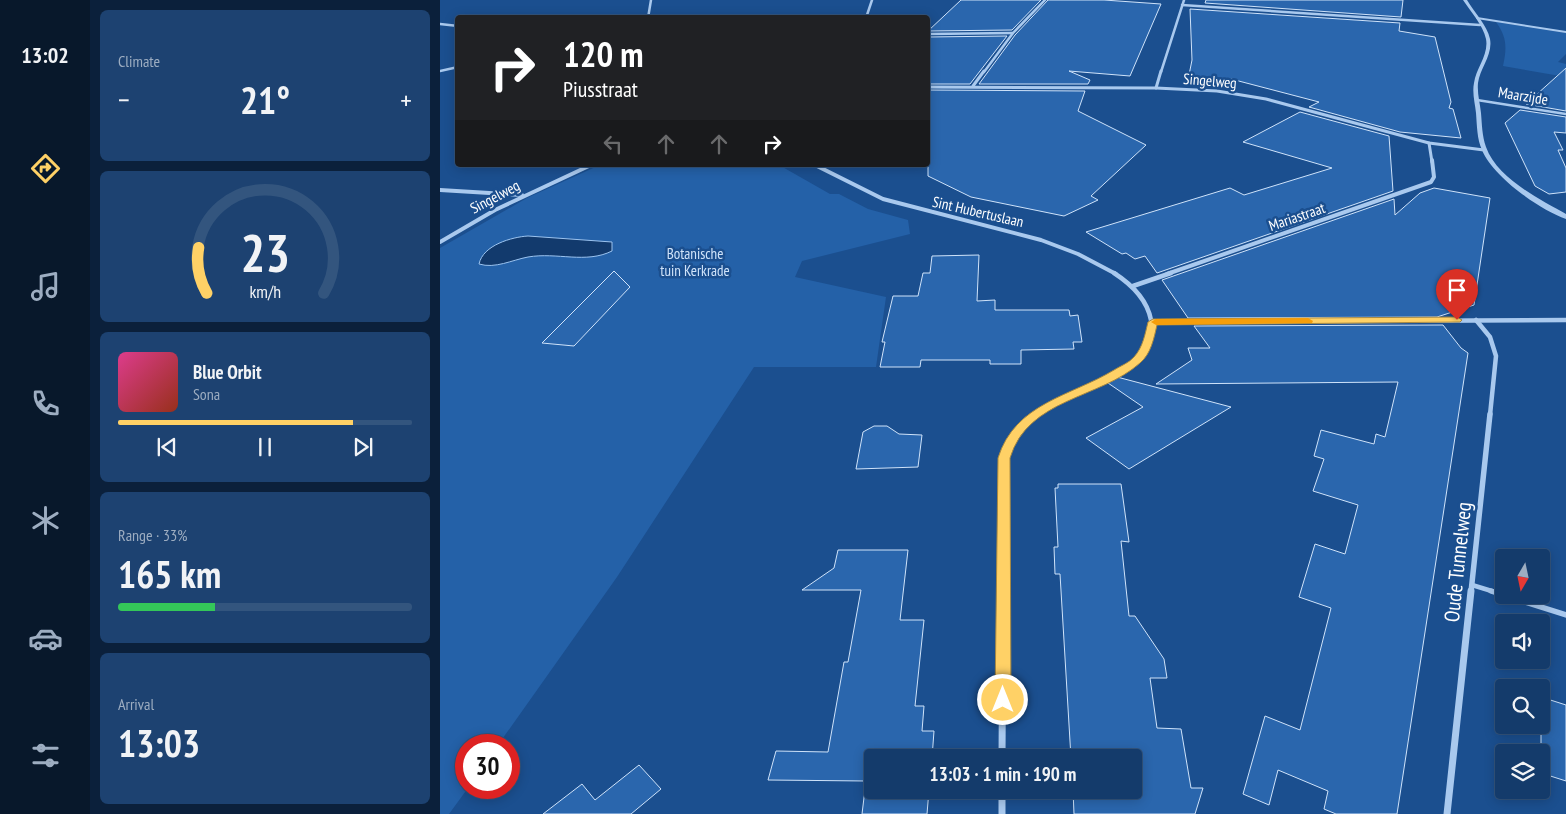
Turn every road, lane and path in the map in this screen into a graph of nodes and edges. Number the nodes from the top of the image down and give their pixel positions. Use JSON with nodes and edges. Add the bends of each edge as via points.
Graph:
{"nodes":[{"id":1,"x":652,"y":0,"type":"edge"},
{"id":2,"x":872,"y":0,"type":"edge"},
{"id":3,"x":1046,"y":0,"type":"edge"},
{"id":4,"x":1184,"y":0,"type":"edge"},
{"id":5,"x":1465,"y":0,"type":"edge"},
{"id":6,"x":1182,"y":6,"type":"junction"},
{"id":7,"x":649,"y":15,"type":"edge"},
{"id":8,"x":867,"y":15,"type":"edge"},
{"id":9,"x":1477,"y":18,"type":"junction"},
{"id":10,"x":440,"y":24,"type":"edge"},
{"id":11,"x":1480,"y":25,"type":"junction"},
{"id":12,"x":455,"y":26,"type":"edge"},
{"id":13,"x":1566,"y":32,"type":"edge"},
{"id":14,"x":1013,"y":33,"type":"junction"},
{"id":15,"x":930,"y":34,"type":"edge"},
{"id":16,"x":455,"y":68,"type":"edge"},
{"id":17,"x":440,"y":71,"type":"edge"},
{"id":18,"x":973,"y":86,"type":"junction"},
{"id":19,"x":930,"y":87,"type":"edge"},
{"id":20,"x":1156,"y":88,"type":"junction"},
{"id":21,"x":1476,"y":100,"type":"junction"},
{"id":22,"x":1566,"y":114,"type":"edge"},
{"id":23,"x":1429,"y":143,"type":"junction"},
{"id":24,"x":1484,"y":150,"type":"junction"},
{"id":25,"x":586,"y":167,"type":"edge"},
{"id":26,"x":819,"y":167,"type":"edge"},
{"id":27,"x":440,"y":190,"type":"edge"},
{"id":28,"x":523,"y":195,"type":"junction"},
{"id":29,"x":1566,"y":217,"type":"edge"},
{"id":30,"x":440,"y":242,"type":"edge"},
{"id":31,"x":1133,"y":286,"type":"junction"},
{"id":32,"x":1476,"y":320,"type":"junction"},
{"id":33,"x":1566,"y":320,"type":"edge"},
{"id":34,"x":1153,"y":322,"type":"junction"},
{"id":35,"x":1472,"y":585,"type":"junction"},
{"id":36,"x":1566,"y":615,"type":"edge"},
{"id":37,"x":1002,"y":749,"type":"edge"},
{"id":38,"x":1002,"y":799,"type":"edge"},
{"id":39,"x":1002,"y":814,"type":"edge"},
{"id":40,"x":1447,"y":814,"type":"edge"}],
"edges":[{"from":1,"to":7,"type":"street"},
{"from":2,"to":8,"type":"street"},
{"from":3,"to":14,"type":"street"},
{"from":4,"to":6,"type":"street"},
{"from":5,"to":9,"type":"street"},
{"from":6,"to":11,"type":"street"},
{"from":6,"to":20,"type":"street"},
{"from":9,"to":11,"type":"street"},
{"from":9,"to":13,"type":"lane"},
{"from":10,"to":12,"type":"street"},
{"from":11,"to":21,"type":"street","via":[[1488,39],[1488,52],[1476,80]]},
{"from":14,"to":15,"type":"street"},
{"from":14,"to":18,"type":"street"},
{"from":16,"to":17,"type":"street"},
{"from":18,"to":19,"type":"street","name":"Singelweg"},
{"from":18,"to":20,"type":"street","name":"Singelweg"},
{"from":20,"to":23,"type":"street","name":"Singelweg","via":[[1244,95]]},
{"from":21,"to":22,"type":"street","name":"Maarzijde"},
{"from":21,"to":24,"type":"street"},
{"from":23,"to":24,"type":"street","name":"Singelweg"},
{"from":23,"to":31,"type":"street","name":"Mariastraat","via":[[1434,176],[1431,182]]},
{"from":24,"to":29,"type":"street","via":[[1507,178]]},
{"from":25,"to":28,"type":"street","name":"Singelweg"},
{"from":26,"to":31,"type":"street","name":"Sint Hubertuslaan","via":[[863,192],[894,204],[1010,230],[1065,247]]},
{"from":27,"to":28,"type":"street"},
{"from":28,"to":30,"type":"street","name":"Singelweg"},
{"from":31,"to":34,"type":"street"},
{"from":32,"to":33,"type":"street"},
{"from":32,"to":34,"type":"street"},
{"from":32,"to":35,"type":"street","name":"Oude Tunnelweg","via":[[1490,337],[1496,356]]},
{"from":34,"to":37,"type":"street","via":[[1148,342],[1137,360],[1110,377],[1046,407],[1009,442],[1004,458]]},
{"from":35,"to":36,"type":"lane"},
{"from":35,"to":40,"type":"street","name":"Oude Tunnelweg"},
{"from":38,"to":39,"type":"street"}]}
